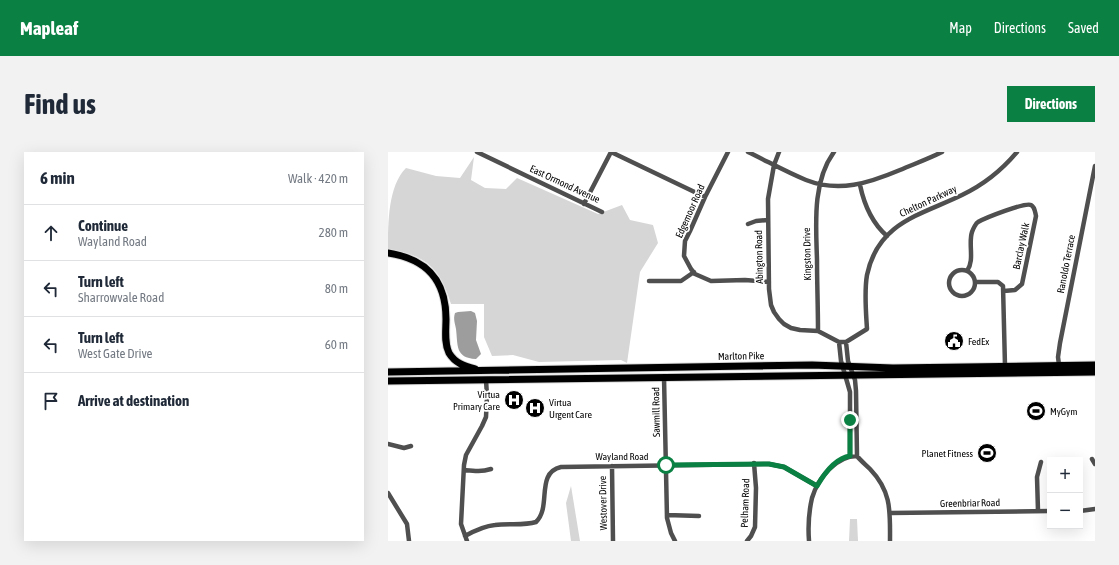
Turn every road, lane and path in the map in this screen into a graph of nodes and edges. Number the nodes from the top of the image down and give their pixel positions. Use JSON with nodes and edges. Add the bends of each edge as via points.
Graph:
{"nodes":[{"id":1,"x":477,"y":152,"type":"edge"},
{"id":2,"x":611,"y":152,"type":"edge"},
{"id":3,"x":728,"y":152,"type":"edge"},
{"id":4,"x":748,"y":152,"type":"edge"},
{"id":5,"x":779,"y":152,"type":"edge"},
{"id":6,"x":834,"y":152,"type":"edge"},
{"id":7,"x":942,"y":152,"type":"edge"},
{"id":8,"x":1017,"y":152,"type":"edge"},
{"id":9,"x":486,"y":154,"type":"edge"},
{"id":10,"x":774,"y":165,"type":"junction"},
{"id":11,"x":1095,"y":166,"type":"edge"},
{"id":12,"x":821,"y":184,"type":"junction"},
{"id":13,"x":860,"y":185,"type":"junction"},
{"id":14,"x":705,"y":197,"type":"junction"},
{"id":15,"x":584,"y":204,"type":"junction"},
{"id":16,"x":602,"y":212,"type":"dead end"},
{"id":17,"x":768,"y":220,"type":"junction"},
{"id":18,"x":748,"y":224,"type":"dead end"},
{"id":19,"x":887,"y":236,"type":"junction"},
{"id":20,"x":388,"y":253,"type":"edge"},
{"id":21,"x":967,"y":271,"type":"junction"},
{"id":22,"x":694,"y":272,"type":"junction"},
{"id":23,"x":649,"y":281,"type":"dead end"},
{"id":24,"x":769,"y":282,"type":"junction"},
{"id":25,"x":975,"y":282,"type":"junction"},
{"id":26,"x":1004,"y":291,"type":"junction"},
{"id":27,"x":818,"y":330,"type":"junction"},
{"id":28,"x":843,"y":342,"type":"junction"},
{"id":29,"x":1005,"y":366,"type":"junction"},
{"id":30,"x":1059,"y":366,"type":"junction"},
{"id":31,"x":1095,"y":366,"type":"edge"},
{"id":32,"x":848,"y":370,"type":"junction"},
{"id":33,"x":480,"y":371,"type":"junction"},
{"id":34,"x":388,"y":372,"type":"edge"},
{"id":35,"x":1070,"y":372,"type":"junction"},
{"id":36,"x":1095,"y":372,"type":"edge"},
{"id":37,"x":664,"y":377,"type":"junction"},
{"id":38,"x":486,"y":380,"type":"junction"},
{"id":39,"x":388,"y":381,"type":"edge"},
{"id":40,"x":388,"y":444,"type":"edge"},
{"id":41,"x":411,"y":446,"type":"dead end"},
{"id":42,"x":854,"y":456,"type":"junction"},
{"id":43,"x":1092,"y":459,"type":"dead end"},
{"id":44,"x":1041,"y":462,"type":"dead end"},
{"id":45,"x":754,"y":463,"type":"junction"},
{"id":46,"x":1095,"y":464,"type":"edge"},
{"id":47,"x":666,"y":465,"type":"junction"},
{"id":48,"x":612,"y":466,"type":"junction"},
{"id":49,"x":491,"y":469,"type":"dead end"},
{"id":50,"x":464,"y":470,"type":"junction"},
{"id":51,"x":817,"y":486,"type":"junction"},
{"id":52,"x":388,"y":493,"type":"edge"},
{"id":53,"x":390,"y":499,"type":"edge"},
{"id":54,"x":1095,"y":510,"type":"edge"},
{"id":55,"x":1038,"y":511,"type":"junction"},
{"id":56,"x":1047,"y":511,"type":"edge"},
{"id":57,"x":1083,"y":511,"type":"edge"},
{"id":58,"x":890,"y":513,"type":"junction"},
{"id":59,"x":667,"y":515,"type":"junction"},
{"id":60,"x":699,"y":516,"type":"dead end"},
{"id":61,"x":465,"y":536,"type":"junction"},
{"id":62,"x":409,"y":541,"type":"edge"},
{"id":63,"x":468,"y":541,"type":"edge"},
{"id":64,"x":613,"y":541,"type":"edge"},
{"id":65,"x":674,"y":541,"type":"edge"},
{"id":66,"x":747,"y":541,"type":"edge"},
{"id":67,"x":809,"y":541,"type":"edge"},
{"id":68,"x":890,"y":541,"type":"edge"}],
"edges":[{"from":1,"to":9,"type":"street","name":"East Ormond Avenue"},
{"from":2,"to":14,"type":"street"},
{"from":2,"to":15,"type":"street"},
{"from":3,"to":14,"type":"street","name":"Edgemoor Road"},
{"from":4,"to":10,"type":"street"},
{"from":5,"to":10,"type":"street","name":"Abington Road"},
{"from":6,"to":12,"type":"street","name":"Kingston Drive","via":[[823,173]]},
{"from":7,"to":13,"type":"street"},
{"from":8,"to":19,"type":"street","name":"Chelton Parkway","via":[[980,186],[904,222]]},
{"from":9,"to":15,"type":"street","name":"East Ormond Avenue"},
{"from":10,"to":12,"type":"street"},
{"from":10,"to":17,"type":"street","name":"Abington Road","via":[[768,199]]},
{"from":11,"to":30,"type":"street","name":"Ranoldo Terrace","via":[[1060,342]]},
{"from":12,"to":13,"type":"street"},
{"from":12,"to":27,"type":"street","name":"Kingston Drive","via":[[816,221]]},
{"from":13,"to":19,"type":"street","via":[[875,224]]},
{"from":14,"to":22,"type":"street","name":"Edgemoor Road","via":[[685,242],[684,256]]},
{"from":15,"to":16,"type":"street","name":"East Ormond Avenue"},
{"from":17,"to":18,"type":"street"},
{"from":17,"to":24,"type":"street","name":"Abington Road"},
{"from":19,"to":28,"type":"street","name":"Chelton Parkway","via":[[873,257],[868,274],[866,329]]},
{"from":20,"to":33,"type":"highway","via":[[413,259],[433,275],[440,285],[445,303],[446,341],[450,354],[458,363]]},
{"from":21,"to":25,"type":"street","via":[[973,275]]},
{"from":21,"to":25,"type":"street","via":[[958,270],[952,276],[949,284],[952,290],[959,295],[967,295],[973,290]]},
{"from":21,"to":26,"type":"street","name":"Barclay Walk","via":[[970,266],[972,231],[977,222],[1018,206],[1030,205],[1034,208],[1036,216],[1022,284],[1015,290]]},
{"from":22,"to":23,"type":"street","via":[[681,281]]},
{"from":22,"to":24,"type":"street","via":[[711,281]]},
{"from":24,"to":27,"type":"street","name":"Abington Road","via":[[772,305],[779,319],[791,328]]},
{"from":25,"to":26,"type":"street","via":[[999,282]]},
{"from":26,"to":29,"type":"street"},
{"from":27,"to":28,"type":"street"},
{"from":28,"to":32,"type":"street"},
{"from":28,"to":32,"type":"street"},
{"from":29,"to":30,"type":"highway","name":"Marlton Pike"},
{"from":29,"to":32,"type":"highway","name":"Marlton Pike"},
{"from":30,"to":31,"type":"highway","name":"Marlton Pike"},
{"from":31,"to":35,"type":"highway","via":[[1073,368]]},
{"from":32,"to":33,"type":"highway","name":"Marlton Pike","via":[[739,366]]},
{"from":32,"to":35,"type":"highway","name":"Marlton Pike"},
{"from":32,"to":37,"type":"highway","name":"Marlton Pike"},
{"from":32,"to":42,"type":"street"},
{"from":32,"to":42,"type":"street","via":[[856,391]]},
{"from":33,"to":34,"type":"highway","name":"Marlton Pike"},
{"from":35,"to":36,"type":"highway","name":"Marlton Pike"},
{"from":37,"to":38,"type":"highway","name":"Marlton Pike"},
{"from":37,"to":47,"type":"street","name":"Sawmill Road"},
{"from":38,"to":39,"type":"highway","name":"Marlton Pike"},
{"from":38,"to":50,"type":"street","via":[[486,418],[466,455]]},
{"from":40,"to":41,"type":"street","via":[[404,448]]},
{"from":42,"to":51,"type":"street","via":[[843,458],[835,464]]},
{"from":42,"to":58,"type":"street","via":[[870,469],[882,484],[887,494]]},
{"from":43,"to":46,"type":"street"},
{"from":44,"to":55,"type":"street","via":[[1037,477]]},
{"from":45,"to":47,"type":"street","name":"Wayland Road"},
{"from":45,"to":51,"type":"street","name":"Wayland Road","via":[[779,465]]},
{"from":45,"to":66,"type":"street","name":"Pelham Road","via":[[755,527]]},
{"from":47,"to":48,"type":"street","name":"Wayland Road"},
{"from":47,"to":59,"type":"street","name":"Sawmill Road"},
{"from":48,"to":61,"type":"street","name":"Wayland Road","via":[[561,467],[552,471],[546,481],[541,515],[536,522],[494,525]]},
{"from":48,"to":64,"type":"street","name":"Westover Drive"},
{"from":49,"to":50,"type":"street","via":[[477,472]]},
{"from":50,"to":61,"type":"street","via":[[461,524]]},
{"from":51,"to":67,"type":"street","via":[[812,499]]},
{"from":52,"to":53,"type":"street"},
{"from":53,"to":62,"type":"street","via":[[407,524]]},
{"from":54,"to":57,"type":"street"},
{"from":55,"to":56,"type":"street","name":"Greenbriar Road"},
{"from":55,"to":58,"type":"street","name":"Greenbriar Road"},
{"from":58,"to":68,"type":"street"},
{"from":59,"to":60,"type":"street"},
{"from":59,"to":65,"type":"street","name":"Sawmill Road"},
{"from":61,"to":63,"type":"street"}]}
